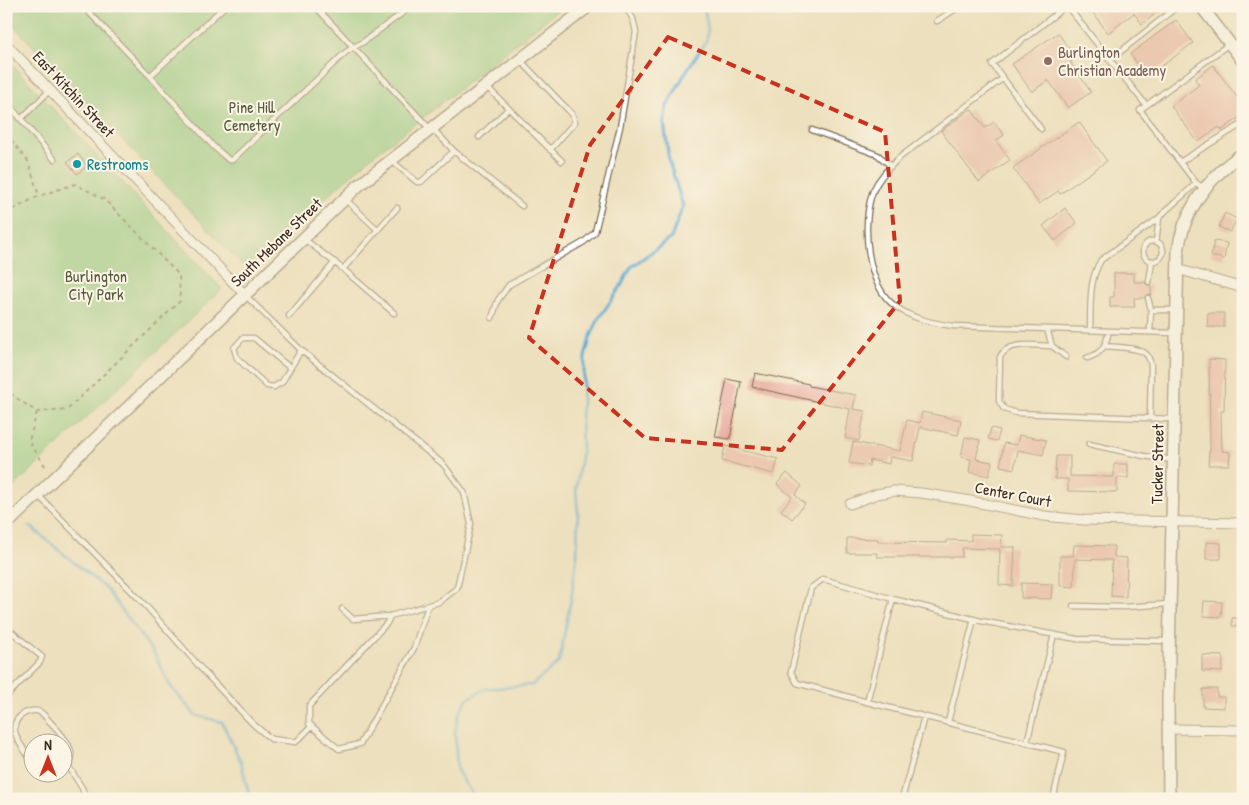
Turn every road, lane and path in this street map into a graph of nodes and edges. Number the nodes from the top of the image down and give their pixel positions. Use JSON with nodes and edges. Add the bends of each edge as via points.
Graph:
{"nodes":[{"id":1,"x":83,"y":6,"type":"edge"},
{"id":2,"x":225,"y":6,"type":"edge"},
{"id":3,"x":315,"y":6,"type":"edge"},
{"id":4,"x":412,"y":6,"type":"edge"},
{"id":5,"x":589,"y":6,"type":"edge"},
{"id":6,"x":625,"y":6,"type":"edge"},
{"id":7,"x":960,"y":6,"type":"edge"},
{"id":8,"x":1066,"y":6,"type":"edge"},
{"id":9,"x":1178,"y":6,"type":"edge"},
{"id":10,"x":1201,"y":6,"type":"edge"},
{"id":11,"x":937,"y":21,"type":"dead end"},
{"id":12,"x":6,"y":44,"type":"edge"},
{"id":13,"x":1229,"y":44,"type":"junction"},
{"id":14,"x":353,"y":47,"type":"junction"},
{"id":15,"x":520,"y":60,"type":"junction"},
{"id":16,"x":1110,"y":60,"type":"junction"},
{"id":17,"x":1243,"y":61,"type":"edge"},
{"id":18,"x":150,"y":76,"type":"junction"},
{"id":19,"x":1003,"y":78,"type":"junction"},
{"id":20,"x":486,"y":86,"type":"junction"},
{"id":21,"x":50,"y":90,"type":"junction"},
{"id":22,"x":6,"y":101,"type":"edge"},
{"id":23,"x":1146,"y":105,"type":"junction"},
{"id":24,"x":508,"y":109,"type":"junction"},
{"id":25,"x":21,"y":119,"type":"junction"},
{"id":26,"x":1243,"y":125,"type":"edge"},
{"id":27,"x":431,"y":128,"type":"junction"},
{"id":28,"x":1041,"y":129,"type":"dead end"},
{"id":29,"x":812,"y":130,"type":"dead end"},
{"id":30,"x":6,"y":134,"type":"edge"},
{"id":31,"x":479,"y":137,"type":"dead end"},
{"id":32,"x":454,"y":150,"type":"junction"},
{"id":33,"x":550,"y":150,"type":"junction"},
{"id":34,"x":1243,"y":153,"type":"edge"},
{"id":35,"x":54,"y":160,"type":"dead end"},
{"id":36,"x":391,"y":160,"type":"junction"},
{"id":37,"x":562,"y":161,"type":"dead end"},
{"id":38,"x":1180,"y":162,"type":"junction"},
{"id":39,"x":891,"y":166,"type":"junction"},
{"id":40,"x":1200,"y":186,"type":"junction"},
{"id":41,"x":39,"y":196,"type":"junction"},
{"id":42,"x":344,"y":199,"type":"junction"},
{"id":43,"x":522,"y":206,"type":"dead end"},
{"id":44,"x":397,"y":208,"type":"dead end"},
{"id":45,"x":6,"y":213,"type":"edge"},
{"id":46,"x":1159,"y":218,"type":"junction"},
{"id":47,"x":378,"y":230,"type":"junction"},
{"id":48,"x":303,"y":238,"type":"junction"},
{"id":49,"x":1156,"y":242,"type":"junction"},
{"id":50,"x":1163,"y":251,"type":"junction"},
{"id":51,"x":1178,"y":252,"type":"junction"},
{"id":52,"x":1152,"y":260,"type":"junction"},
{"id":53,"x":335,"y":262,"type":"junction"},
{"id":54,"x":343,"y":269,"type":"junction"},
{"id":55,"x":1177,"y":270,"type":"junction"},
{"id":56,"x":1149,"y":282,"type":"dead end"},
{"id":57,"x":1243,"y":288,"type":"edge"},
{"id":58,"x":245,"y":295,"type":"junction"},
{"id":59,"x":1148,"y":298,"type":"dead end"},
{"id":60,"x":1151,"y":310,"type":"junction"},
{"id":61,"x":1176,"y":310,"type":"junction"},
{"id":62,"x":394,"y":313,"type":"dead end"},
{"id":63,"x":289,"y":316,"type":"dead end"},
{"id":64,"x":492,"y":318,"type":"dead end"},
{"id":65,"x":1046,"y":329,"type":"junction"},
{"id":66,"x":1090,"y":330,"type":"junction"},
{"id":67,"x":1109,"y":331,"type":"junction"},
{"id":68,"x":1150,"y":332,"type":"junction"},
{"id":69,"x":1176,"y":333,"type":"junction"},
{"id":70,"x":1052,"y":346,"type":"junction"},
{"id":71,"x":1104,"y":346,"type":"junction"},
{"id":72,"x":301,"y":350,"type":"junction"},
{"id":73,"x":1066,"y":357,"type":"dead end"},
{"id":74,"x":1087,"y":358,"type":"dead end"},
{"id":75,"x":290,"y":368,"type":"junction"},
{"id":76,"x":6,"y":388,"type":"edge"},
{"id":77,"x":37,"y":412,"type":"junction"},
{"id":78,"x":1150,"y":418,"type":"junction"},
{"id":79,"x":1175,"y":419,"type":"junction"},
{"id":80,"x":1089,"y":444,"type":"dead end"},
{"id":81,"x":1174,"y":460,"type":"junction"},
{"id":82,"x":46,"y":469,"type":"dead end"},
{"id":83,"x":38,"y":495,"type":"junction"},
{"id":84,"x":850,"y":504,"type":"dead end"},
{"id":85,"x":1172,"y":521,"type":"junction"},
{"id":86,"x":1243,"y":523,"type":"edge"},
{"id":87,"x":6,"y":526,"type":"edge"},
{"id":88,"x":893,"y":599,"type":"junction"},
{"id":89,"x":1170,"y":604,"type":"junction"},
{"id":90,"x":428,"y":606,"type":"junction"},
{"id":91,"x":1073,"y":606,"type":"dead end"},
{"id":92,"x":342,"y":609,"type":"dead end"},
{"id":93,"x":390,"y":616,"type":"junction"},
{"id":94,"x":974,"y":619,"type":"junction"},
{"id":95,"x":6,"y":627,"type":"edge"},
{"id":96,"x":1054,"y":635,"type":"junction"},
{"id":97,"x":1169,"y":641,"type":"junction"},
{"id":98,"x":6,"y":696,"type":"edge"},
{"id":99,"x":866,"y":702,"type":"junction"},
{"id":100,"x":924,"y":717,"type":"junction"},
{"id":101,"x":948,"y":722,"type":"junction"},
{"id":102,"x":312,"y":726,"type":"junction"},
{"id":103,"x":1168,"y":729,"type":"junction"},
{"id":104,"x":1243,"y":730,"type":"edge"},
{"id":105,"x":59,"y":732,"type":"edge"},
{"id":106,"x":1027,"y":742,"type":"junction"},
{"id":107,"x":22,"y":747,"type":"edge"},
{"id":108,"x":72,"y":772,"type":"edge"},
{"id":109,"x":86,"y":799,"type":"edge"},
{"id":110,"x":902,"y":799,"type":"edge"},
{"id":111,"x":1052,"y":799,"type":"edge"},
{"id":112,"x":1169,"y":799,"type":"edge"}],
"edges":[{"from":1,"to":18,"type":"lane"},
{"from":2,"to":18,"type":"lane"},
{"from":3,"to":14,"type":"lane"},
{"from":4,"to":14,"type":"lane"},
{"from":5,"to":15,"type":"street","name":"South Mebane Street"},
{"from":6,"to":64,"type":"lane","via":[[636,32],[620,127],[596,232],[509,285],[498,300]]},
{"from":7,"to":11,"type":"lane"},
{"from":8,"to":16,"type":"lane"},
{"from":8,"to":19,"type":"lane","via":[[992,64]]},
{"from":9,"to":16,"type":"lane"},
{"from":10,"to":13,"type":"street"},
{"from":12,"to":21,"type":"street","name":"East Kitchin Street"},
{"from":13,"to":17,"type":"street"},
{"from":13,"to":23,"type":"lane"},
{"from":14,"to":18,"type":"lane","via":[[232,160],[214,147]]},
{"from":14,"to":27,"type":"lane"},
{"from":15,"to":20,"type":"street","name":"South Mebane Street"},
{"from":15,"to":33,"type":"lane","via":[[572,114],[575,122]]},
{"from":16,"to":23,"type":"lane"},
{"from":19,"to":28,"type":"lane"},
{"from":19,"to":39,"type":"lane"},
{"from":20,"to":24,"type":"lane"},
{"from":20,"to":27,"type":"street","name":"South Mebane Street"},
{"from":21,"to":25,"type":"lane"},
{"from":21,"to":58,"type":"street","name":"East Kitchin Street"},
{"from":22,"to":25,"type":"lane"},
{"from":23,"to":38,"type":"lane","via":[[1140,110]]},
{"from":24,"to":31,"type":"lane"},
{"from":24,"to":33,"type":"lane"},
{"from":25,"to":35,"type":"lane"},
{"from":26,"to":38,"type":"lane"},
{"from":27,"to":32,"type":"lane"},
{"from":27,"to":36,"type":"street","name":"South Mebane Street"},
{"from":29,"to":39,"type":"lane","via":[[878,155]]},
{"from":30,"to":41,"type":"path","via":[[28,161]]},
{"from":32,"to":36,"type":"lane","via":[[421,182]]},
{"from":32,"to":43,"type":"lane"},
{"from":33,"to":37,"type":"lane"},
{"from":34,"to":40,"type":"street","name":"Tucker Street","via":[[1209,183]]},
{"from":36,"to":42,"type":"street","name":"South Mebane Street"},
{"from":38,"to":40,"type":"lane"},
{"from":39,"to":65,"type":"lane","via":[[874,190],[868,209],[868,230],[873,273],[881,291],[894,306],[911,315],[946,325]]},
{"from":40,"to":46,"type":"lane","via":[[1170,205]]},
{"from":40,"to":51,"type":"street","name":"Tucker Street","via":[[1182,228]]},
{"from":41,"to":45,"type":"path"},
{"from":41,"to":77,"type":"path","via":[[74,184],[104,199],[179,275],[180,301],[67,410]]},
{"from":42,"to":47,"type":"lane"},
{"from":42,"to":48,"type":"street","name":"South Mebane Street"},
{"from":44,"to":47,"type":"lane"},
{"from":46,"to":49,"type":"lane"},
{"from":46,"to":66,"type":"lane","via":[[1107,255],[1096,269],[1091,288]]},
{"from":47,"to":54,"type":"lane"},
{"from":48,"to":53,"type":"lane"},
{"from":48,"to":58,"type":"street","name":"South Mebane Street"},
{"from":49,"to":50,"type":"lane"},
{"from":49,"to":52,"type":"lane","via":[[1149,242],[1144,249],[1146,258]]},
{"from":50,"to":51,"type":"lane"},
{"from":50,"to":52,"type":"lane","via":[[1161,257]]},
{"from":51,"to":55,"type":"street","name":"Tucker Street"},
{"from":52,"to":56,"type":"lane"},
{"from":53,"to":54,"type":"lane"},
{"from":53,"to":63,"type":"lane"},
{"from":54,"to":62,"type":"lane"},
{"from":55,"to":57,"type":"street"},
{"from":55,"to":61,"type":"street","name":"Tucker Street"},
{"from":58,"to":72,"type":"lane"},
{"from":58,"to":83,"type":"street","name":"South Mebane Street"},
{"from":59,"to":60,"type":"lane"},
{"from":60,"to":61,"type":"lane"},
{"from":60,"to":68,"type":"lane"},
{"from":61,"to":69,"type":"street","name":"Tucker Street"},
{"from":65,"to":66,"type":"lane"},
{"from":65,"to":70,"type":"lane"},
{"from":66,"to":67,"type":"lane"},
{"from":67,"to":68,"type":"lane"},
{"from":67,"to":71,"type":"lane"},
{"from":68,"to":69,"type":"lane"},
{"from":69,"to":79,"type":"street","name":"Tucker Street"},
{"from":70,"to":73,"type":"lane"},
{"from":70,"to":78,"type":"lane","via":[[1015,346],[1002,353],[999,400],[1004,409],[1016,413]]},
{"from":71,"to":74,"type":"lane","via":[[1100,352]]},
{"from":71,"to":78,"type":"lane","via":[[1136,349],[1149,358]]},
{"from":72,"to":75,"type":"lane"},
{"from":72,"to":90,"type":"lane","via":[[443,464],[464,492],[471,524],[457,588],[440,602]]},
{"from":75,"to":75,"type":"lane","via":[[282,382],[274,387],[267,386],[237,358],[234,348],[243,338],[254,338]]},
{"from":76,"to":77,"type":"path"},
{"from":77,"to":82,"type":"path","via":[[29,441]]},
{"from":78,"to":79,"type":"lane"},
{"from":79,"to":81,"type":"street","name":"Tucker Street"},
{"from":80,"to":81,"type":"lane"},
{"from":81,"to":85,"type":"street","name":"Tucker Street"},
{"from":83,"to":87,"type":"street","name":"South Mebane Street"},
{"from":83,"to":102,"type":"lane","via":[[259,729],[271,739],[296,742]]},
{"from":84,"to":85,"type":"street","name":"Center Court","via":[[894,491],[965,500],[1044,516]]},
{"from":85,"to":86,"type":"street","name":"Center Court"},
{"from":85,"to":89,"type":"street","name":"Tucker Street"},
{"from":88,"to":94,"type":"lane"},
{"from":88,"to":99,"type":"lane"},
{"from":88,"to":99,"type":"lane","via":[[823,579],[811,588],[791,672],[797,682]]},
{"from":89,"to":91,"type":"lane"},
{"from":89,"to":97,"type":"street","name":"Tucker Street"},
{"from":90,"to":93,"type":"lane"},
{"from":90,"to":102,"type":"lane","via":[[414,648],[360,744],[339,749]]},
{"from":92,"to":93,"type":"lane","via":[[353,619]]},
{"from":93,"to":102,"type":"lane","via":[[387,624],[309,706],[309,724]]},
{"from":94,"to":96,"type":"lane"},
{"from":94,"to":101,"type":"lane"},
{"from":95,"to":98,"type":"lane","via":[[42,657]]},
{"from":96,"to":97,"type":"lane","via":[[1077,640]]},
{"from":96,"to":106,"type":"lane"},
{"from":97,"to":103,"type":"street","name":"Tucker Street"},
{"from":99,"to":100,"type":"lane"},
{"from":100,"to":101,"type":"lane"},
{"from":100,"to":110,"type":"lane"},
{"from":101,"to":106,"type":"lane"},
{"from":103,"to":104,"type":"street"},
{"from":103,"to":112,"type":"street","name":"Tucker Street"},
{"from":105,"to":107,"type":"lane","via":[[40,712],[24,713],[14,730]]},
{"from":106,"to":111,"type":"lane","via":[[1064,752]]},
{"from":108,"to":109,"type":"lane"}]}
